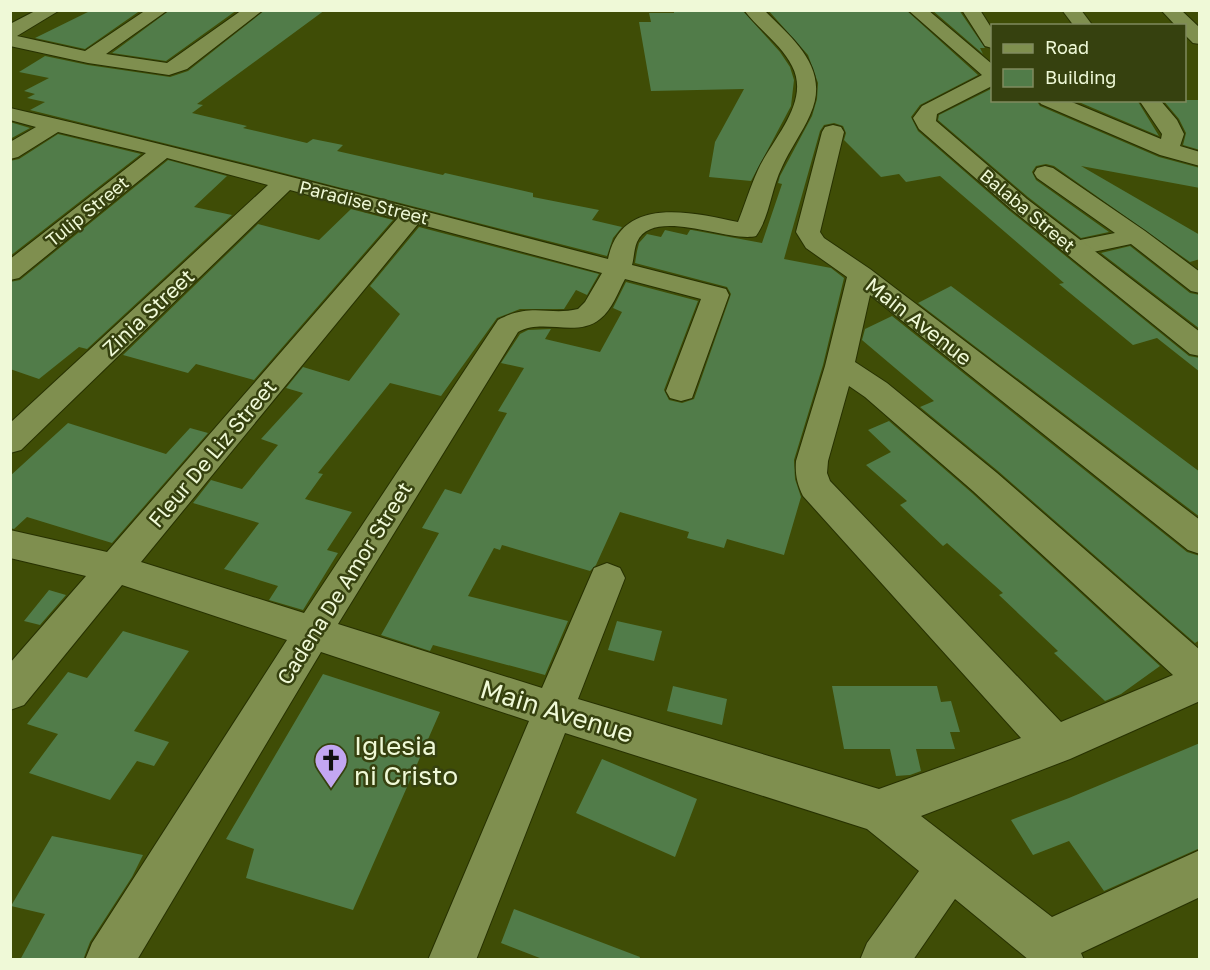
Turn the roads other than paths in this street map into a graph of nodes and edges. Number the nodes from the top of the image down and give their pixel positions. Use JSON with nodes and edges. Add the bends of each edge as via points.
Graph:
{"nodes":[{"id":1,"x":51,"y":10,"type":"edge"},
{"id":2,"x":159,"y":10,"type":"edge"},
{"id":3,"x":254,"y":10,"type":"edge"},
{"id":4,"x":753,"y":10,"type":"edge"},
{"id":5,"x":917,"y":10,"type":"edge"},
{"id":6,"x":971,"y":10,"type":"edge"},
{"id":7,"x":1071,"y":10,"type":"edge"},
{"id":8,"x":1170,"y":10,"type":"edge"},
{"id":9,"x":1082,"y":24,"type":"edge"},
{"id":10,"x":1184,"y":24,"type":"edge"},
{"id":11,"x":1186,"y":25,"type":"edge"},
{"id":12,"x":10,"y":32,"type":"edge"},
{"id":13,"x":991,"y":39,"type":"edge"},
{"id":14,"x":1200,"y":39,"type":"edge"},
{"id":15,"x":10,"y":40,"type":"edge"},
{"id":16,"x":88,"y":57,"type":"junction"},
{"id":17,"x":991,"y":74,"type":"edge"},
{"id":18,"x":991,"y":77,"type":"edge"},
{"id":19,"x":1053,"y":102,"type":"edge"},
{"id":20,"x":1151,"y":102,"type":"edge"},
{"id":21,"x":10,"y":114,"type":"edge"},
{"id":22,"x":54,"y":125,"type":"junction"},
{"id":23,"x":833,"y":132,"type":"dead end"},
{"id":24,"x":163,"y":150,"type":"junction"},
{"id":25,"x":1168,"y":150,"type":"junction"},
{"id":26,"x":10,"y":152,"type":"edge"},
{"id":27,"x":1200,"y":159,"type":"edge"},
{"id":28,"x":1046,"y":173,"type":"dead end"},
{"id":29,"x":285,"y":182,"type":"junction"},
{"id":30,"x":414,"y":214,"type":"junction"},
{"id":31,"x":1136,"y":236,"type":"junction"},
{"id":32,"x":1074,"y":248,"type":"junction"},
{"id":33,"x":618,"y":268,"type":"junction"},
{"id":34,"x":10,"y":273,"type":"edge"},
{"id":35,"x":861,"y":275,"type":"junction"},
{"id":36,"x":1200,"y":285,"type":"edge"},
{"id":37,"x":1200,"y":347,"type":"edge"},
{"id":38,"x":840,"y":366,"type":"junction"},
{"id":39,"x":681,"y":391,"type":"dead end"},
{"id":40,"x":10,"y":442,"type":"edge"},
{"id":41,"x":1200,"y":540,"type":"edge"},
{"id":42,"x":10,"y":544,"type":"edge"},
{"id":43,"x":114,"y":568,"type":"junction"},
{"id":44,"x":607,"y":578,"type":"dead end"},
{"id":45,"x":312,"y":633,"type":"junction"},
{"id":46,"x":1200,"y":675,"type":"edge"},
{"id":47,"x":1200,"y":682,"type":"edge"},
{"id":48,"x":10,"y":692,"type":"edge"},
{"id":49,"x":552,"y":710,"type":"junction"},
{"id":50,"x":1055,"y":745,"type":"junction"},
{"id":51,"x":879,"y":811,"type":"junction"},
{"id":52,"x":950,"y":867,"type":"junction"},
{"id":53,"x":1200,"y":873,"type":"edge"},
{"id":54,"x":1054,"y":952,"type":"edge"},
{"id":55,"x":109,"y":960,"type":"edge"},
{"id":56,"x":452,"y":960,"type":"edge"},
{"id":57,"x":884,"y":960,"type":"edge"}],
"edges":[{"from":1,"to":12,"type":"street"},
{"from":2,"to":16,"type":"street"},
{"from":3,"to":16,"type":"street","via":[[174,68]]},
{"from":4,"to":33,"type":"street","via":[[790,48],[808,87],[769,170],[747,231],[657,219],[640,224],[626,238]]},
{"from":5,"to":17,"type":"street"},
{"from":6,"to":13,"type":"street"},
{"from":7,"to":9,"type":"street"},
{"from":8,"to":10,"type":"street"},
{"from":11,"to":14,"type":"street"},
{"from":15,"to":16,"type":"street"},
{"from":18,"to":32,"type":"street","name":"Balaba Street","via":[[930,110],[924,118]]},
{"from":19,"to":25,"type":"street"},
{"from":20,"to":25,"type":"street","via":[[1173,134]]},
{"from":21,"to":22,"type":"street","name":"Paradise Street"},
{"from":22,"to":24,"type":"street","name":"Paradise Street"},
{"from":22,"to":26,"type":"street"},
{"from":23,"to":35,"type":"street","via":[[808,232],[815,243]]},
{"from":24,"to":29,"type":"street","name":"Paradise Street"},
{"from":24,"to":34,"type":"street","name":"Tulip Street"},
{"from":25,"to":27,"type":"street"},
{"from":28,"to":31,"type":"street"},
{"from":29,"to":30,"type":"street","name":"Paradise Street"},
{"from":29,"to":40,"type":"street","name":"Zinia Street"},
{"from":30,"to":33,"type":"street","name":"Paradise Street"},
{"from":30,"to":43,"type":"street","name":"Fleur De Liz Street"},
{"from":31,"to":32,"type":"street"},
{"from":31,"to":36,"type":"street"},
{"from":32,"to":37,"type":"street","name":"Balaba Street"},
{"from":33,"to":39,"type":"street","name":"Paradise Street","via":[[716,295]]},
{"from":33,"to":45,"type":"street","name":"Cadena De Amor Street","via":[[591,313],[583,318],[534,317],[516,320],[508,326]]},
{"from":35,"to":38,"type":"street","name":"Main Avenue"},
{"from":35,"to":41,"type":"street","name":"Main Avenue"},
{"from":38,"to":46,"type":"street","via":[[876,390],[976,475]]},
{"from":38,"to":50,"type":"street","name":"Main Avenue","via":[[812,461],[815,487]]},
{"from":42,"to":43,"type":"street","name":"Main Avenue"},
{"from":43,"to":45,"type":"street","name":"Main Avenue"},
{"from":43,"to":48,"type":"street","name":"Fleur De Liz Street"},
{"from":44,"to":49,"type":"street"},
{"from":45,"to":49,"type":"street","name":"Main Avenue"},
{"from":45,"to":55,"type":"street","name":"Cadena De Amor Street"},
{"from":47,"to":50,"type":"street"},
{"from":49,"to":51,"type":"street","name":"Main Avenue"},
{"from":49,"to":56,"type":"street"},
{"from":50,"to":51,"type":"street"},
{"from":51,"to":52,"type":"street","name":"Main Avenue"},
{"from":52,"to":54,"type":"street","name":"Main Avenue"},
{"from":52,"to":57,"type":"street"},
{"from":53,"to":54,"type":"street"}]}
